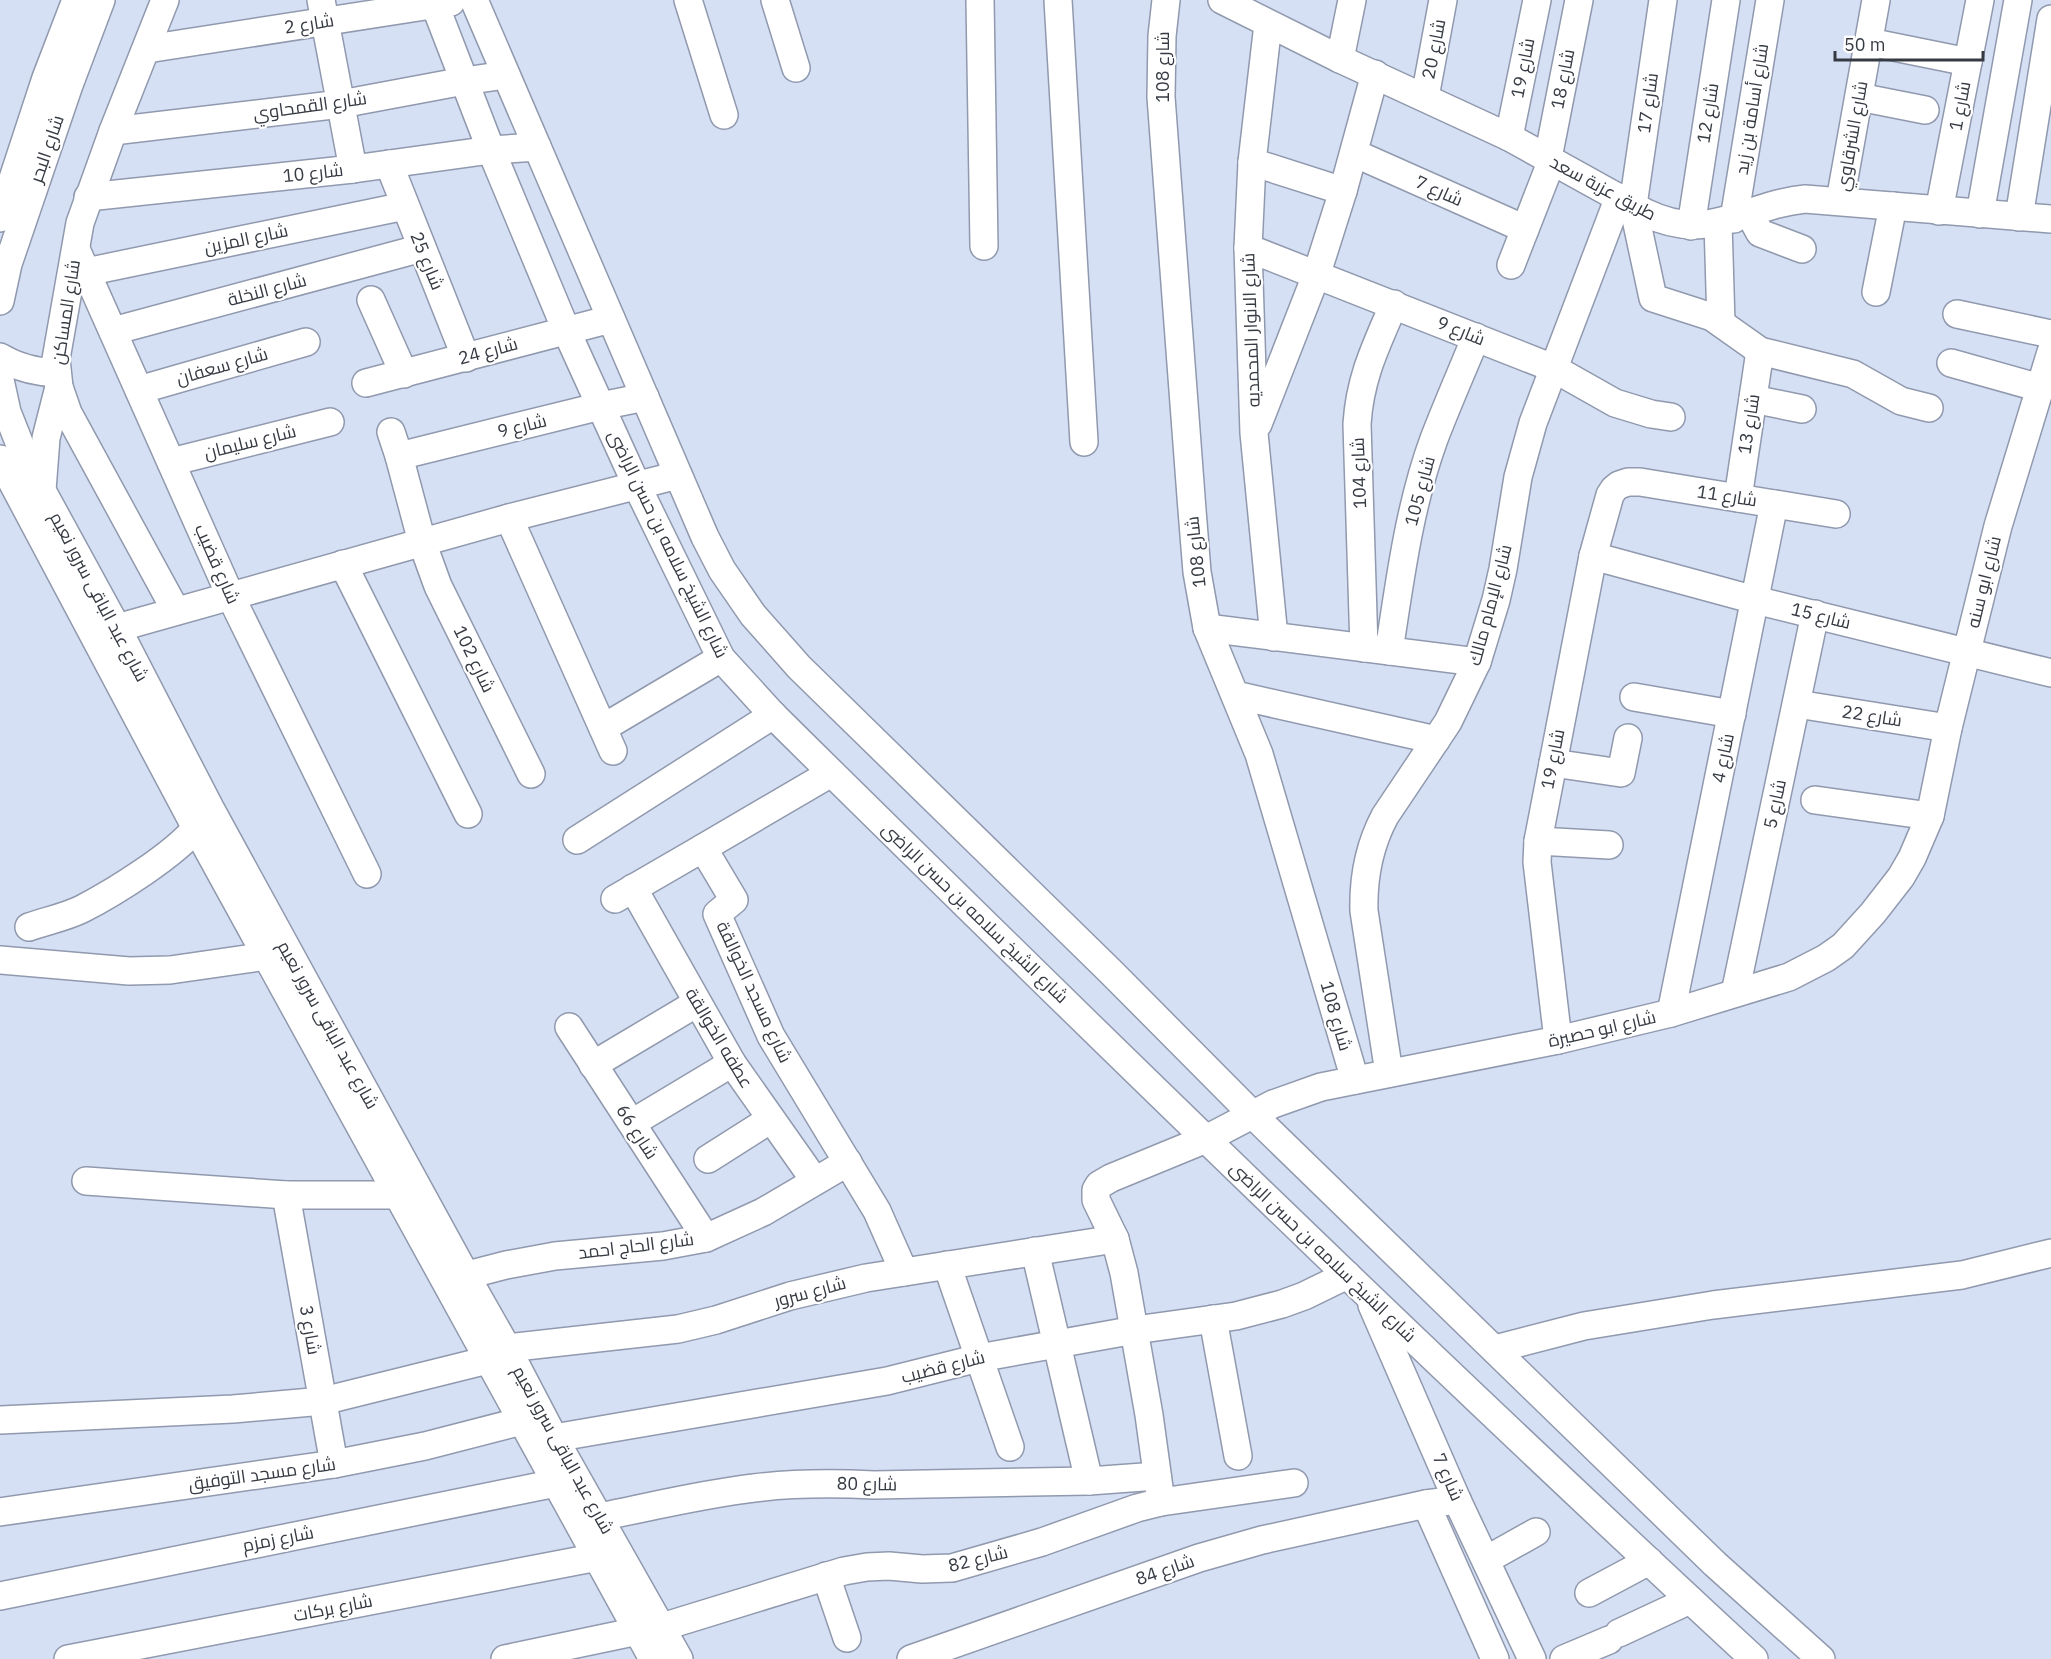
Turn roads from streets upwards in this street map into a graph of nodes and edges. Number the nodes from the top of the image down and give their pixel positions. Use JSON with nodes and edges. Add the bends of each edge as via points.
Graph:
{"nodes":[{"id":1,"x":76,"y":0,"type":"edge"},
{"id":2,"x":101,"y":0,"type":"edge"},
{"id":3,"x":165,"y":0,"type":"edge"},
{"id":4,"x":473,"y":0,"type":"edge"},
{"id":5,"x":688,"y":0,"type":"edge"},
{"id":6,"x":775,"y":0,"type":"edge"},
{"id":7,"x":980,"y":0,"type":"edge"},
{"id":8,"x":1058,"y":0,"type":"edge"},
{"id":9,"x":1166,"y":0,"type":"edge"},
{"id":10,"x":1222,"y":0,"type":"edge"},
{"id":11,"x":1352,"y":0,"type":"edge"},
{"id":12,"x":1443,"y":0,"type":"edge"},
{"id":13,"x":1537,"y":0,"type":"edge"},
{"id":14,"x":1579,"y":0,"type":"edge"},
{"id":15,"x":1663,"y":0,"type":"edge"},
{"id":16,"x":1726,"y":0,"type":"edge"},
{"id":17,"x":1770,"y":0,"type":"edge"},
{"id":18,"x":1876,"y":0,"type":"edge"},
{"id":19,"x":1980,"y":0,"type":"edge"},
{"id":20,"x":2018,"y":0,"type":"edge"},
{"id":21,"x":434,"y":2,"type":"edge"},
{"id":22,"x":323,"y":11,"type":"edge"},
{"id":23,"x":1259,"y":13,"type":"edge"},
{"id":24,"x":2051,"y":19,"type":"edge"},
{"id":25,"x":1869,"y":42,"type":"junction"},
{"id":26,"x":147,"y":49,"type":"junction"},
{"id":27,"x":1340,"y":58,"type":"junction"},
{"id":28,"x":1968,"y":62,"type":"junction"},
{"id":29,"x":796,"y":68,"type":"dead end"},
{"id":30,"x":1375,"y":74,"type":"junction"},
{"id":31,"x":506,"y":75,"type":"junction"},
{"id":32,"x":464,"y":81,"type":"junction"},
{"id":33,"x":1425,"y":97,"type":"junction"},
{"id":34,"x":1858,"y":97,"type":"junction"},
{"id":35,"x":341,"y":104,"type":"junction"},
{"id":36,"x":1925,"y":110,"type":"dead end"},
{"id":37,"x":724,"y":115,"type":"dead end"},
{"id":38,"x":112,"y":131,"type":"junction"},
{"id":39,"x":1509,"y":137,"type":"junction"},
{"id":40,"x":537,"y":147,"type":"junction"},
{"id":41,"x":491,"y":150,"type":"junction"},
{"id":42,"x":1354,"y":153,"type":"junction"},
{"id":43,"x":1550,"y":159,"type":"junction"},
{"id":44,"x":1252,"y":162,"type":"junction"},
{"id":45,"x":388,"y":164,"type":"junction"},
{"id":46,"x":353,"y":169,"type":"junction"},
{"id":47,"x":1343,"y":191,"type":"junction"},
{"id":48,"x":88,"y":196,"type":"junction"},
{"id":49,"x":1626,"y":201,"type":"junction"},
{"id":50,"x":1840,"y":201,"type":"junction"},
{"id":51,"x":405,"y":206,"type":"junction"},
{"id":52,"x":1893,"y":206,"type":"junction"},
{"id":53,"x":1939,"y":211,"type":"junction"},
{"id":54,"x":1980,"y":214,"type":"junction"},
{"id":55,"x":2019,"y":217,"type":"junction"},
{"id":56,"x":0,"y":218,"type":"edge"},
{"id":57,"x":1734,"y":218,"type":"junction"},
{"id":58,"x":2051,"y":219,"type":"edge"},
{"id":59,"x":1691,"y":226,"type":"junction"},
{"id":60,"x":1525,"y":229,"type":"junction"},
{"id":61,"x":984,"y":246,"type":"dead end"},
{"id":62,"x":422,"y":248,"type":"junction"},
{"id":63,"x":1248,"y":248,"type":"junction"},
{"id":64,"x":1802,"y":249,"type":"dead end"},
{"id":65,"x":81,"y":260,"type":"junction"},
{"id":66,"x":1511,"y":265,"type":"dead end"},
{"id":67,"x":1317,"y":273,"type":"junction"},
{"id":68,"x":1876,"y":292,"type":"dead end"},
{"id":69,"x":371,"y":300,"type":"dead end"},
{"id":70,"x":0,"y":301,"type":"edge"},
{"id":71,"x":1394,"y":304,"type":"junction"},
{"id":72,"x":1957,"y":314,"type":"dead end"},
{"id":73,"x":611,"y":319,"type":"junction"},
{"id":74,"x":1720,"y":323,"type":"junction"},
{"id":75,"x":566,"y":330,"type":"junction"},
{"id":76,"x":112,"y":331,"type":"junction"},
{"id":77,"x":2051,"y":334,"type":"edge"},
{"id":78,"x":1476,"y":337,"type":"junction"},
{"id":79,"x":306,"y":342,"type":"dead end"},
{"id":80,"x":1760,"y":351,"type":"junction"},
{"id":81,"x":2051,"y":352,"type":"edge"},
{"id":82,"x":0,"y":357,"type":"edge"},
{"id":83,"x":466,"y":358,"type":"junction"},
{"id":84,"x":1951,"y":363,"type":"dead end"},
{"id":85,"x":1553,"y":368,"type":"junction"},
{"id":86,"x":404,"y":374,"type":"junction"},
{"id":87,"x":0,"y":380,"type":"edge"},
{"id":88,"x":58,"y":380,"type":"junction"},
{"id":89,"x":366,"y":383,"type":"dead end"},
{"id":90,"x":2040,"y":388,"type":"junction"},
{"id":91,"x":139,"y":390,"type":"junction"},
{"id":92,"x":645,"y":397,"type":"junction"},
{"id":93,"x":1753,"y":399,"type":"junction"},
{"id":94,"x":601,"y":406,"type":"junction"},
{"id":95,"x":1929,"y":408,"type":"dead end"},
{"id":96,"x":1802,"y":409,"type":"dead end"},
{"id":97,"x":1671,"y":417,"type":"dead end"},
{"id":98,"x":330,"y":422,"type":"dead end"},
{"id":99,"x":1254,"y":433,"type":"junction"},
{"id":100,"x":1084,"y":442,"type":"dead end"},
{"id":101,"x":395,"y":444,"type":"joint"},
{"id":102,"x":0,"y":459,"type":"edge"},
{"id":103,"x":171,"y":462,"type":"junction"},
{"id":104,"x":678,"y":475,"type":"junction"},
{"id":105,"x":1619,"y":485,"type":"joint"},
{"id":106,"x":637,"y":486,"type":"junction"},
{"id":107,"x":42,"y":491,"type":"junction"},
{"id":108,"x":1738,"y":498,"type":"junction"},
{"id":109,"x":1774,"y":504,"type":"junction"},
{"id":110,"x":1836,"y":514,"type":"dead end"},
{"id":111,"x":509,"y":518,"type":"junction"},
{"id":112,"x":422,"y":542,"type":"junction"},
{"id":113,"x":1593,"y":556,"type":"junction"},
{"id":114,"x":343,"y":564,"type":"junction"},
{"id":115,"x":230,"y":595,"type":"junction"},
{"id":116,"x":1755,"y":600,"type":"junction"},
{"id":117,"x":176,"y":611,"type":"junction"},
{"id":118,"x":1815,"y":614,"type":"junction"},
{"id":119,"x":117,"y":628,"type":"junction"},
{"id":120,"x":1207,"y":628,"type":"junction"},
{"id":121,"x":1274,"y":637,"type":"junction"},
{"id":122,"x":1376,"y":649,"type":"junction"},
{"id":123,"x":1967,"y":651,"type":"junction"},
{"id":124,"x":721,"y":658,"type":"junction"},
{"id":125,"x":1477,"y":662,"type":"junction"},
{"id":126,"x":2051,"y":672,"type":"edge"},
{"id":127,"x":1235,"y":694,"type":"junction"},
{"id":128,"x":1634,"y":697,"type":"dead end"},
{"id":129,"x":1797,"y":704,"type":"junction"},
{"id":130,"x":1732,"y":714,"type":"junction"},
{"id":131,"x":773,"y":716,"type":"junction"},
{"id":132,"x":1948,"y":728,"type":"junction"},
{"id":133,"x":1628,"y":738,"type":"dead end"},
{"id":134,"x":1436,"y":740,"type":"junction"},
{"id":135,"x":1553,"y":763,"type":"junction"},
{"id":136,"x":831,"y":773,"type":"junction"},
{"id":137,"x":531,"y":774,"type":"dead end"},
{"id":138,"x":1815,"y":800,"type":"dead end"},
{"id":139,"x":468,"y":814,"type":"dead end"},
{"id":140,"x":1930,"y":816,"type":"junction"},
{"id":141,"x":196,"y":828,"type":"junction"},
{"id":142,"x":577,"y":840,"type":"dead end"},
{"id":143,"x":1538,"y":841,"type":"junction"},
{"id":144,"x":1609,"y":845,"type":"dead end"},
{"id":145,"x":703,"y":848,"type":"junction"},
{"id":146,"x":368,"y":874,"type":"dead end"},
{"id":147,"x":29,"y":927,"type":"dead end"},
{"id":148,"x":267,"y":956,"type":"junction"},
{"id":149,"x":0,"y":960,"type":"edge"},
{"id":150,"x":1735,"y":993,"type":"junction"},
{"id":151,"x":697,"y":1003,"type":"junction"},
{"id":152,"x":1671,"y":1012,"type":"junction"},
{"id":153,"x":569,"y":1027,"type":"dead end"},
{"id":154,"x":1558,"y":1040,"type":"junction"},
{"id":155,"x":732,"y":1063,"type":"junction"},
{"id":156,"x":593,"y":1065,"type":"junction"},
{"id":157,"x":1389,"y":1073,"type":"junction"},
{"id":158,"x":1355,"y":1080,"type":"junction"},
{"id":159,"x":1252,"y":1114,"type":"junction"},
{"id":160,"x":771,"y":1119,"type":"junction"},
{"id":161,"x":632,"y":1124,"type":"junction"},
{"id":162,"x":1206,"y":1139,"type":"junction"},
{"id":163,"x":708,"y":1159,"type":"dead end"},
{"id":164,"x":848,"y":1162,"type":"junction"},
{"id":165,"x":86,"y":1181,"type":"dead end"},
{"id":166,"x":815,"y":1181,"type":"junction"},
{"id":167,"x":286,"y":1196,"type":"junction"},
{"id":168,"x":397,"y":1196,"type":"junction"},
{"id":169,"x":706,"y":1238,"type":"junction"},
{"id":170,"x":1115,"y":1239,"type":"junction"},
{"id":171,"x":1035,"y":1251,"type":"junction"},
{"id":172,"x":2051,"y":1253,"type":"edge"},
{"id":173,"x":947,"y":1265,"type":"junction"},
{"id":174,"x":904,"y":1272,"type":"junction"},
{"id":175,"x":1347,"y":1275,"type":"junction"},
{"id":176,"x":454,"y":1278,"type":"junction"},
{"id":177,"x":1367,"y":1294,"type":"junction"},
{"id":178,"x":1213,"y":1319,"type":"junction"},
{"id":179,"x":1135,"y":1330,"type":"junction"},
{"id":180,"x":1058,"y":1344,"type":"junction"},
{"id":181,"x":1495,"y":1349,"type":"junction"},
{"id":182,"x":498,"y":1354,"type":"junction"},
{"id":183,"x":979,"y":1358,"type":"junction"},
{"id":184,"x":323,"y":1401,"type":"junction"},
{"id":185,"x":0,"y":1420,"type":"edge"},
{"id":186,"x":537,"y":1434,"type":"junction"},
{"id":187,"x":1010,"y":1448,"type":"dead end"},
{"id":188,"x":1238,"y":1456,"type":"dead end"},
{"id":189,"x":334,"y":1464,"type":"junction"},
{"id":190,"x":1089,"y":1481,"type":"junction"},
{"id":191,"x":556,"y":1483,"type":"junction"},
{"id":192,"x":1294,"y":1484,"type":"dead end"},
{"id":193,"x":1159,"y":1489,"type":"junction"},
{"id":194,"x":1457,"y":1500,"type":"junction"},
{"id":195,"x":1426,"y":1504,"type":"junction"},
{"id":196,"x":0,"y":1512,"type":"edge"},
{"id":197,"x":590,"y":1521,"type":"junction"},
{"id":198,"x":1536,"y":1532,"type":"dead end"},
{"id":199,"x":598,"y":1557,"type":"junction"},
{"id":200,"x":1486,"y":1560,"type":"junction"},
{"id":201,"x":1649,"y":1561,"type":"junction"},
{"id":202,"x":826,"y":1576,"type":"junction"},
{"id":203,"x":1589,"y":1593,"type":"dead end"},
{"id":204,"x":0,"y":1596,"type":"edge"},
{"id":205,"x":1690,"y":1600,"type":"junction"},
{"id":206,"x":650,"y":1629,"type":"junction"},
{"id":207,"x":847,"y":1638,"type":"dead end"},
{"id":208,"x":68,"y":1659,"type":"edge"},
{"id":209,"x":506,"y":1659,"type":"edge"},
{"id":210,"x":653,"y":1659,"type":"edge"},
{"id":211,"x":679,"y":1659,"type":"edge"},
{"id":212,"x":911,"y":1659,"type":"edge"},
{"id":213,"x":1495,"y":1659,"type":"edge"},
{"id":214,"x":1532,"y":1659,"type":"edge"},
{"id":215,"x":1564,"y":1659,"type":"edge"},
{"id":216,"x":1754,"y":1659,"type":"edge"},
{"id":217,"x":1821,"y":1659,"type":"edge"}],
"edges":[{"from":1,"to":56,"type":"street","name":"شارع البحر"},
{"from":2,"to":70,"type":"street","name":"شارع البحر","via":[[12,253]]},
{"from":3,"to":26,"type":"street","name":"شارع المساكن"},
{"from":4,"to":21,"type":"street","name":"شارع 2"},
{"from":4,"to":31,"type":"street","name":"شارع الشيخ سلامه بن حسن الراضى"},
{"from":5,"to":37,"type":"street"},
{"from":6,"to":29,"type":"street"},
{"from":7,"to":61,"type":"street"},
{"from":8,"to":100,"type":"street"},
{"from":9,"to":120,"type":"street","name":"شارع 108","via":[[1162,109],[1194,541]]},
{"from":10,"to":23,"type":"street","name":"طريق عزبة سعد"},
{"from":11,"to":27,"type":"street"},
{"from":12,"to":33,"type":"street","name":"شارع 20"},
{"from":13,"to":39,"type":"street","name":"شارع 19"},
{"from":14,"to":43,"type":"street","name":"شارع 18"},
{"from":15,"to":49,"type":"street","name":"شارع 17"},
{"from":16,"to":59,"type":"street","name":"شارع 12"},
{"from":17,"to":57,"type":"street","name":"شارع أسامة بن زيد"},
{"from":18,"to":25,"type":"street","name":"شارع الشرقاوي"},
{"from":19,"to":28,"type":"street","name":"شارع 1"},
{"from":20,"to":54,"type":"street"},
{"from":21,"to":22,"type":"street","name":"شارع 2"},
{"from":21,"to":32,"type":"street","name":"شارع الشيخ سلامه بن حسن الراضى"},
{"from":22,"to":26,"type":"street","name":"شارع 2"},
{"from":22,"to":35,"type":"street"},
{"from":23,"to":27,"type":"street","name":"طريق عزبة سعد"},
{"from":23,"to":44,"type":"street","name":"شارع الانوار المحمديه"},
{"from":24,"to":55,"type":"street"},
{"from":25,"to":28,"type":"street"},
{"from":25,"to":34,"type":"street","name":"شارع الشرقاوي"},
{"from":26,"to":38,"type":"street","name":"شارع المساكن"},
{"from":27,"to":30,"type":"street","name":"طريق عزبة سعد"},
{"from":28,"to":53,"type":"street","name":"شارع 1"},
{"from":30,"to":33,"type":"street","name":"طريق عزبة سعد"},
{"from":30,"to":42,"type":"street"},
{"from":31,"to":32,"type":"street","name":"شارع القمحاوي"},
{"from":31,"to":40,"type":"street","name":"شارع الشيخ سلامه بن حسن الراضى"},
{"from":32,"to":35,"type":"street","name":"شارع القمحاوي"},
{"from":32,"to":41,"type":"street","name":"شارع الشيخ سلامه بن حسن الراضى"},
{"from":33,"to":39,"type":"street","name":"طريق عزبة سعد"},
{"from":34,"to":36,"type":"street"},
{"from":34,"to":50,"type":"street","name":"شارع الشرقاوي"},
{"from":35,"to":38,"type":"street","name":"شارع القمحاوي"},
{"from":35,"to":46,"type":"street"},
{"from":38,"to":48,"type":"street","name":"شارع المساكن"},
{"from":39,"to":43,"type":"street","name":"طريق عزبة سعد"},
{"from":40,"to":41,"type":"street","name":"شارع 10"},
{"from":40,"to":73,"type":"street","name":"شارع الشيخ سلامه بن حسن الراضى"},
{"from":41,"to":45,"type":"street","name":"شارع 10"},
{"from":41,"to":75,"type":"street","name":"شارع الشيخ سلامه بن حسن الراضى"},
{"from":42,"to":47,"type":"street"},
{"from":42,"to":60,"type":"street","name":"شارع 7"},
{"from":43,"to":49,"type":"street","name":"طريق عزبة سعد"},
{"from":43,"to":60,"type":"street","name":"شارع 18"},
{"from":44,"to":47,"type":"street"},
{"from":44,"to":63,"type":"street","name":"شارع الانوار المحمديه"},
{"from":45,"to":46,"type":"street","name":"شارع 10"},
{"from":45,"to":51,"type":"street","name":"شارع 25"},
{"from":46,"to":48,"type":"street","name":"شارع 10"},
{"from":47,"to":67,"type":"street"},
{"from":48,"to":65,"type":"street","name":"شارع المساكن","via":[[80,223]]},
{"from":49,"to":59,"type":"street","name":"طريق عزبة سعد","via":[[1662,220]]},
{"from":49,"to":74,"type":"street","via":[[1653,298],[1708,315]]},
{"from":49,"to":85,"type":"street","name":"شارع الإمام مالك"},
{"from":50,"to":52,"type":"street","name":"طريق عزبة سعد"},
{"from":50,"to":57,"type":"street","name":"طريق عزبة سعد","via":[[1786,201]]},
{"from":51,"to":62,"type":"street","name":"شارع 25"},
{"from":51,"to":65,"type":"street","name":"شارع المزين"},
{"from":52,"to":53,"type":"street","name":"طريق عزبة سعد"},
{"from":52,"to":68,"type":"street"},
{"from":53,"to":54,"type":"street","name":"طريق عزبة سعد"},
{"from":54,"to":55,"type":"street","name":"طريق عزبة سعد"},
{"from":55,"to":58,"type":"street","name":"طريق عزبة سعد"},
{"from":57,"to":59,"type":"street","name":"طريق عزبة سعد"},
{"from":57,"to":64,"type":"street"},
{"from":57,"to":74,"type":"street","name":"شارع أسامة بن زيد"},
{"from":60,"to":66,"type":"street","name":"شارع 18"},
{"from":62,"to":76,"type":"street","name":"شارع النخلة"},
{"from":62,"to":83,"type":"street","name":"شارع 25"},
{"from":63,"to":67,"type":"street","name":"شارع 9"},
{"from":63,"to":99,"type":"street","name":"شارع الانوار المحمديه"},
{"from":65,"to":76,"type":"street","name":"شارع قضيب"},
{"from":65,"to":88,"type":"street","name":"شارع المساكن","via":[[59,345]]},
{"from":67,"to":71,"type":"street","name":"شارع 9"},
{"from":67,"to":99,"type":"street"},
{"from":69,"to":86,"type":"street"},
{"from":71,"to":78,"type":"street","name":"شارع 9"},
{"from":71,"to":122,"type":"street","name":"شارع 104","via":[[1364,374],[1357,424]]},
{"from":72,"to":77,"type":"street"},
{"from":73,"to":75,"type":"street","name":"شارع 24"},
{"from":73,"to":92,"type":"street","name":"شارع الشيخ سلامه بن حسن الراضى"},
{"from":74,"to":80,"type":"street"},
{"from":75,"to":83,"type":"street","name":"شارع 24"},
{"from":75,"to":94,"type":"street","name":"شارع الشيخ سلامه بن حسن الراضى"},
{"from":76,"to":91,"type":"street","name":"شارع قضيب"},
{"from":78,"to":85,"type":"street","name":"شارع 9"},
{"from":78,"to":122,"type":"street","name":"شارع 105","via":[[1434,440]]},
{"from":79,"to":91,"type":"street","name":"شارع سعفان"},
{"from":80,"to":93,"type":"street","name":"شارع 13"},
{"from":80,"to":95,"type":"street","via":[[1852,374],[1901,401]]},
{"from":81,"to":90,"type":"street","name":"شارع ابو سنه"},
{"from":82,"to":88,"type":"street"},
{"from":83,"to":86,"type":"street","name":"شارع 24"},
{"from":84,"to":90,"type":"street"},
{"from":85,"to":97,"type":"street","name":"شارع 9","via":[[1615,403]]},
{"from":85,"to":125,"type":"street","name":"شارع الإمام مالك","via":[[1525,450],[1503,569]]},
{"from":86,"to":89,"type":"street","name":"شارع 24"},
{"from":87,"to":107,"type":"street","name":"شارع عبد الباقى سرور نعيم","via":[[17,439]]},
{"from":88,"to":107,"type":"street","via":[[46,438]]},
{"from":88,"to":117,"type":"street","name":"شارع المساكن","via":[[68,413]]},
{"from":90,"to":123,"type":"street","name":"شارع ابو سنه","via":[[1998,526]]},
{"from":91,"to":103,"type":"street","name":"شارع قضيب"},
{"from":92,"to":94,"type":"street","name":"شارع 9"},
{"from":92,"to":104,"type":"street","name":"شارع الشيخ سلامه بن حسن الراضى"},
{"from":93,"to":96,"type":"street"},
{"from":93,"to":108,"type":"street","name":"شارع 13"},
{"from":94,"to":101,"type":"street","name":"شارع 9"},
{"from":94,"to":106,"type":"street","name":"شارع الشيخ سلامه بن حسن الراضى"},
{"from":98,"to":103,"type":"street","name":"شارع سليمان"},
{"from":99,"to":121,"type":"street","name":"شارع الانوار المحمديه"},
{"from":101,"to":112,"type":"street","name":"شارع 102"},
{"from":102,"to":141,"type":"street","name":"شارع عبد الباقى سرور نعيم"},
{"from":103,"to":115,"type":"street","name":"شارع قضيب"},
{"from":104,"to":106,"type":"street"},
{"from":104,"to":159,"type":"street","name":"شارع الشيخ سلامه بن حسن الراضى","via":[[722,570],[753,615],[799,667]]},
{"from":105,"to":108,"type":"street","name":"شارع 11","via":[[1641,482]]},
{"from":105,"to":113,"type":"street","name":"شارع 19","via":[[1610,495]]},
{"from":106,"to":111,"type":"street"},
{"from":106,"to":124,"type":"street","name":"شارع الشيخ سلامه بن حسن الراضى"},
{"from":107,"to":119,"type":"street","name":"شارع عبد الباقى سرور نعيم"},
{"from":108,"to":109,"type":"street","name":"شارع 11"},
{"from":109,"to":110,"type":"street","name":"شارع 11"},
{"from":109,"to":116,"type":"street","name":"شارع 4"},
{"from":111,"to":112,"type":"street"},
{"from":111,"to":124,"type":"street","via":[[608,740]]},
{"from":112,"to":114,"type":"street"},
{"from":112,"to":137,"type":"street","name":"شارع 102","via":[[438,586]]},
{"from":113,"to":116,"type":"street","name":"شارع 15"},
{"from":113,"to":135,"type":"street","name":"شارع 19"},
{"from":114,"to":115,"type":"street"},
{"from":114,"to":139,"type":"street"},
{"from":115,"to":117,"type":"street"},
{"from":115,"to":146,"type":"street","name":"شارع قضيب"},
{"from":116,"to":118,"type":"street","name":"شارع 15"},
{"from":116,"to":130,"type":"street","name":"شارع 4"},
{"from":117,"to":119,"type":"street"},
{"from":118,"to":123,"type":"street","name":"شارع 15"},
{"from":118,"to":129,"type":"street","name":"شارع 5"},
{"from":119,"to":176,"type":"street","name":"شارع عبد الباقى سرور نعيم"},
{"from":120,"to":121,"type":"street"},
{"from":120,"to":127,"type":"street","name":"شارع 108"},
{"from":121,"to":122,"type":"street"},
{"from":122,"to":125,"type":"street"},
{"from":123,"to":126,"type":"street","name":"شارع 15"},
{"from":123,"to":132,"type":"street","name":"شارع ابو سنه"},
{"from":124,"to":131,"type":"street","name":"شارع الشيخ سلامه بن حسن الراضى"},
{"from":125,"to":134,"type":"street","name":"شارع الإمام مالك"},
{"from":127,"to":134,"type":"street"},
{"from":127,"to":158,"type":"street","name":"شارع 108","via":[[1259,753]]},
{"from":128,"to":130,"type":"street"},
{"from":129,"to":132,"type":"street","name":"شارع 22"},
{"from":129,"to":150,"type":"street","name":"شارع 5"},
{"from":130,"to":152,"type":"street","name":"شارع 4"},
{"from":131,"to":136,"type":"street","name":"شارع الشيخ سلامه بن حسن الراضى"},
{"from":131,"to":142,"type":"street"},
{"from":132,"to":140,"type":"street","name":"شارع ابو سنه"},
{"from":133,"to":135,"type":"street","via":[[1621,773]]},
{"from":134,"to":157,"type":"street","name":"شارع الإمام مالك","via":[[1377,832],[1364,877],[1364,911]]},
{"from":135,"to":143,"type":"street","name":"شارع 19"},
{"from":136,"to":145,"type":"street"},
{"from":136,"to":162,"type":"street","name":"شارع الشيخ سلامه بن حسن الراضى"},
{"from":138,"to":140,"type":"street"},
{"from":140,"to":150,"type":"street","name":"شارع ابو حصيرة","via":[[1900,877],[1843,946],[1789,977]]},
{"from":141,"to":147,"type":"street","via":[[117,889],[80,910]]},
{"from":141,"to":148,"type":"street","name":"شارع عبد الباقى سرور نعيم"},
{"from":143,"to":144,"type":"street"},
{"from":143,"to":154,"type":"street","name":"شارع 19"},
{"from":145,"to":151,"type":"street","name":"عطفه الخوالقة","via":[[624,894]]},
{"from":145,"to":164,"type":"street","name":"شارع مسجد الخوالقة","via":[[734,900],[717,914],[761,1015],[782,1057]]},
{"from":148,"to":149,"type":"street","via":[[170,970],[129,971]]},
{"from":148,"to":168,"type":"street","name":"شارع عبد الباقى سرور نعيم"},
{"from":150,"to":152,"type":"street","name":"شارع ابو حصيرة"},
{"from":151,"to":155,"type":"street","name":"عطفه الخوالقة"},
{"from":151,"to":156,"type":"street"},
{"from":152,"to":154,"type":"street","name":"شارع ابو حصيرة"},
{"from":153,"to":156,"type":"street","name":"شارع 66"},
{"from":154,"to":157,"type":"street","name":"شارع ابو حصيرة"},
{"from":155,"to":160,"type":"street","name":"عطفه الخوالقة"},
{"from":155,"to":161,"type":"street"},
{"from":156,"to":161,"type":"street","name":"شارع 66"},
{"from":157,"to":158,"type":"street","name":"شارع ابو حصيرة"},
{"from":158,"to":159,"type":"street","name":"شارع ابو حصيرة","via":[[1321,1087]]},
{"from":159,"to":162,"type":"street","name":"شارع ابو حصيرة"},
{"from":159,"to":181,"type":"street","name":"شارع الشيخ سلامه بن حسن الراضى"},
{"from":160,"to":163,"type":"street"},
{"from":160,"to":166,"type":"street","name":"عطفه الخوالقة"},
{"from":161,"to":169,"type":"street","name":"شارع 66"},
{"from":162,"to":170,"type":"street","name":"شارع ابو حصيرة","via":[[1100,1185],[1096,1200]]},
{"from":162,"to":175,"type":"street","name":"شارع الشيخ سلامه بن حسن الراضى"},
{"from":164,"to":166,"type":"street","name":"شارع الحاج احمد"},
{"from":164,"to":174,"type":"street","name":"شارع مسجد الخوالقة","via":[[877,1211]]},
{"from":165,"to":167,"type":"street"},
{"from":166,"to":169,"type":"street","name":"شارع الحاج احمد","via":[[763,1212]]},
{"from":167,"to":168,"type":"street"},
{"from":167,"to":184,"type":"street","name":"شارع 3"},
{"from":168,"to":176,"type":"street","name":"شارع عبد الباقى سرور نعيم"},
{"from":169,"to":176,"type":"street","name":"شارع الحاج احمد","via":[[555,1256]]},
{"from":170,"to":171,"type":"street","name":"شارع سرور"},
{"from":170,"to":179,"type":"street"},
{"from":171,"to":173,"type":"street","name":"شارع سرور"},
{"from":171,"to":180,"type":"street"},
{"from":172,"to":181,"type":"street","via":[[1962,1275],[1713,1305],[1584,1326]]},
{"from":173,"to":174,"type":"street","name":"شارع سرور"},
{"from":173,"to":183,"type":"street"},
{"from":174,"to":182,"type":"street","name":"شارع سرور","via":[[827,1286],[678,1329]]},
{"from":175,"to":177,"type":"street","name":"شارع الشيخ سلامه بن حسن الراضى"},
{"from":175,"to":178,"type":"street","name":"شارع قضيب","via":[[1282,1304]]},
{"from":176,"to":182,"type":"street","name":"شارع عبد الباقى سرور نعيم"},
{"from":177,"to":194,"type":"street","name":"شارع 7"},
{"from":177,"to":201,"type":"street","name":"شارع الشيخ سلامه بن حسن الراضى"},
{"from":178,"to":179,"type":"street","name":"شارع قضيب"},
{"from":178,"to":188,"type":"street"},
{"from":179,"to":180,"type":"street","name":"شارع قضيب"},
{"from":179,"to":193,"type":"street"},
{"from":180,"to":183,"type":"street","name":"شارع قضيب"},
{"from":180,"to":190,"type":"street"},
{"from":181,"to":217,"type":"street","name":"شارع الشيخ سلامه بن حسن الراضى","via":[[1715,1564]]},
{"from":182,"to":184,"type":"street","name":"شارع سرور"},
{"from":182,"to":186,"type":"street","name":"شارع عبد الباقى سرور نعيم"},
{"from":182,"to":186,"type":"street","name":"شارع عبد الباقى سرور نعيم"},
{"from":183,"to":186,"type":"street","name":"شارع قضيب","via":[[888,1381]]},
{"from":183,"to":187,"type":"street"},
{"from":184,"to":185,"type":"street","name":"شارع سرور"},
{"from":184,"to":189,"type":"street","name":"شارع 3"},
{"from":186,"to":189,"type":"street","name":"شارع مسجد التوفيق","via":[[425,1446]]},
{"from":186,"to":191,"type":"street","name":"شارع عبد الباقى سرور نعيم"},
{"from":186,"to":197,"type":"street","name":"شارع عبد الباقى سرور نعيم"},
{"from":189,"to":196,"type":"street","name":"شارع مسجد التوفيق"},
{"from":190,"to":193,"type":"street","name":"شارع 80"},
{"from":190,"to":197,"type":"street","name":"شارع 80","via":[[783,1485],[719,1493]]},
{"from":191,"to":197,"type":"street","name":"شارع عبد الباقى سرور نعيم"},
{"from":191,"to":204,"type":"street","name":"شارع زمزم"},
{"from":192,"to":193,"type":"street","name":"شارع 82"},
{"from":193,"to":202,"type":"street","name":"شارع 82","via":[[1137,1508],[967,1565],[938,1569],[867,1567]]},
{"from":194,"to":195,"type":"street","name":"شارع 84"},
{"from":194,"to":200,"type":"street","name":"شارع 7"},
{"from":195,"to":212,"type":"street","name":"شارع 84","via":[[1199,1558]]},
{"from":195,"to":213,"type":"street"},
{"from":197,"to":199,"type":"street","name":"شارع عبد الباقى سرور نعيم"},
{"from":197,"to":206,"type":"street","name":"شارع عبد الباقى سرور نعيم"},
{"from":198,"to":200,"type":"street"},
{"from":199,"to":206,"type":"street","name":"شارع عبد الباقى سرور نعيم"},
{"from":199,"to":208,"type":"street","name":"شارع بركات"},
{"from":200,"to":214,"type":"street","name":"شارع 7"},
{"from":201,"to":203,"type":"street"},
{"from":201,"to":205,"type":"street","name":"شارع الشيخ سلامه بن حسن الراضى"},
{"from":202,"to":206,"type":"street","name":"شارع 82"},
{"from":202,"to":207,"type":"street"},
{"from":205,"to":215,"type":"street"},
{"from":205,"to":216,"type":"street","name":"شارع الشيخ سلامه بن حسن الراضى"},
{"from":206,"to":209,"type":"street","name":"شارع 82"},
{"from":206,"to":210,"type":"street","name":"شارع عبد الباقى سرور نعيم"},
{"from":206,"to":211,"type":"street","name":"شارع عبد الباقى سرور نعيم"}]}
